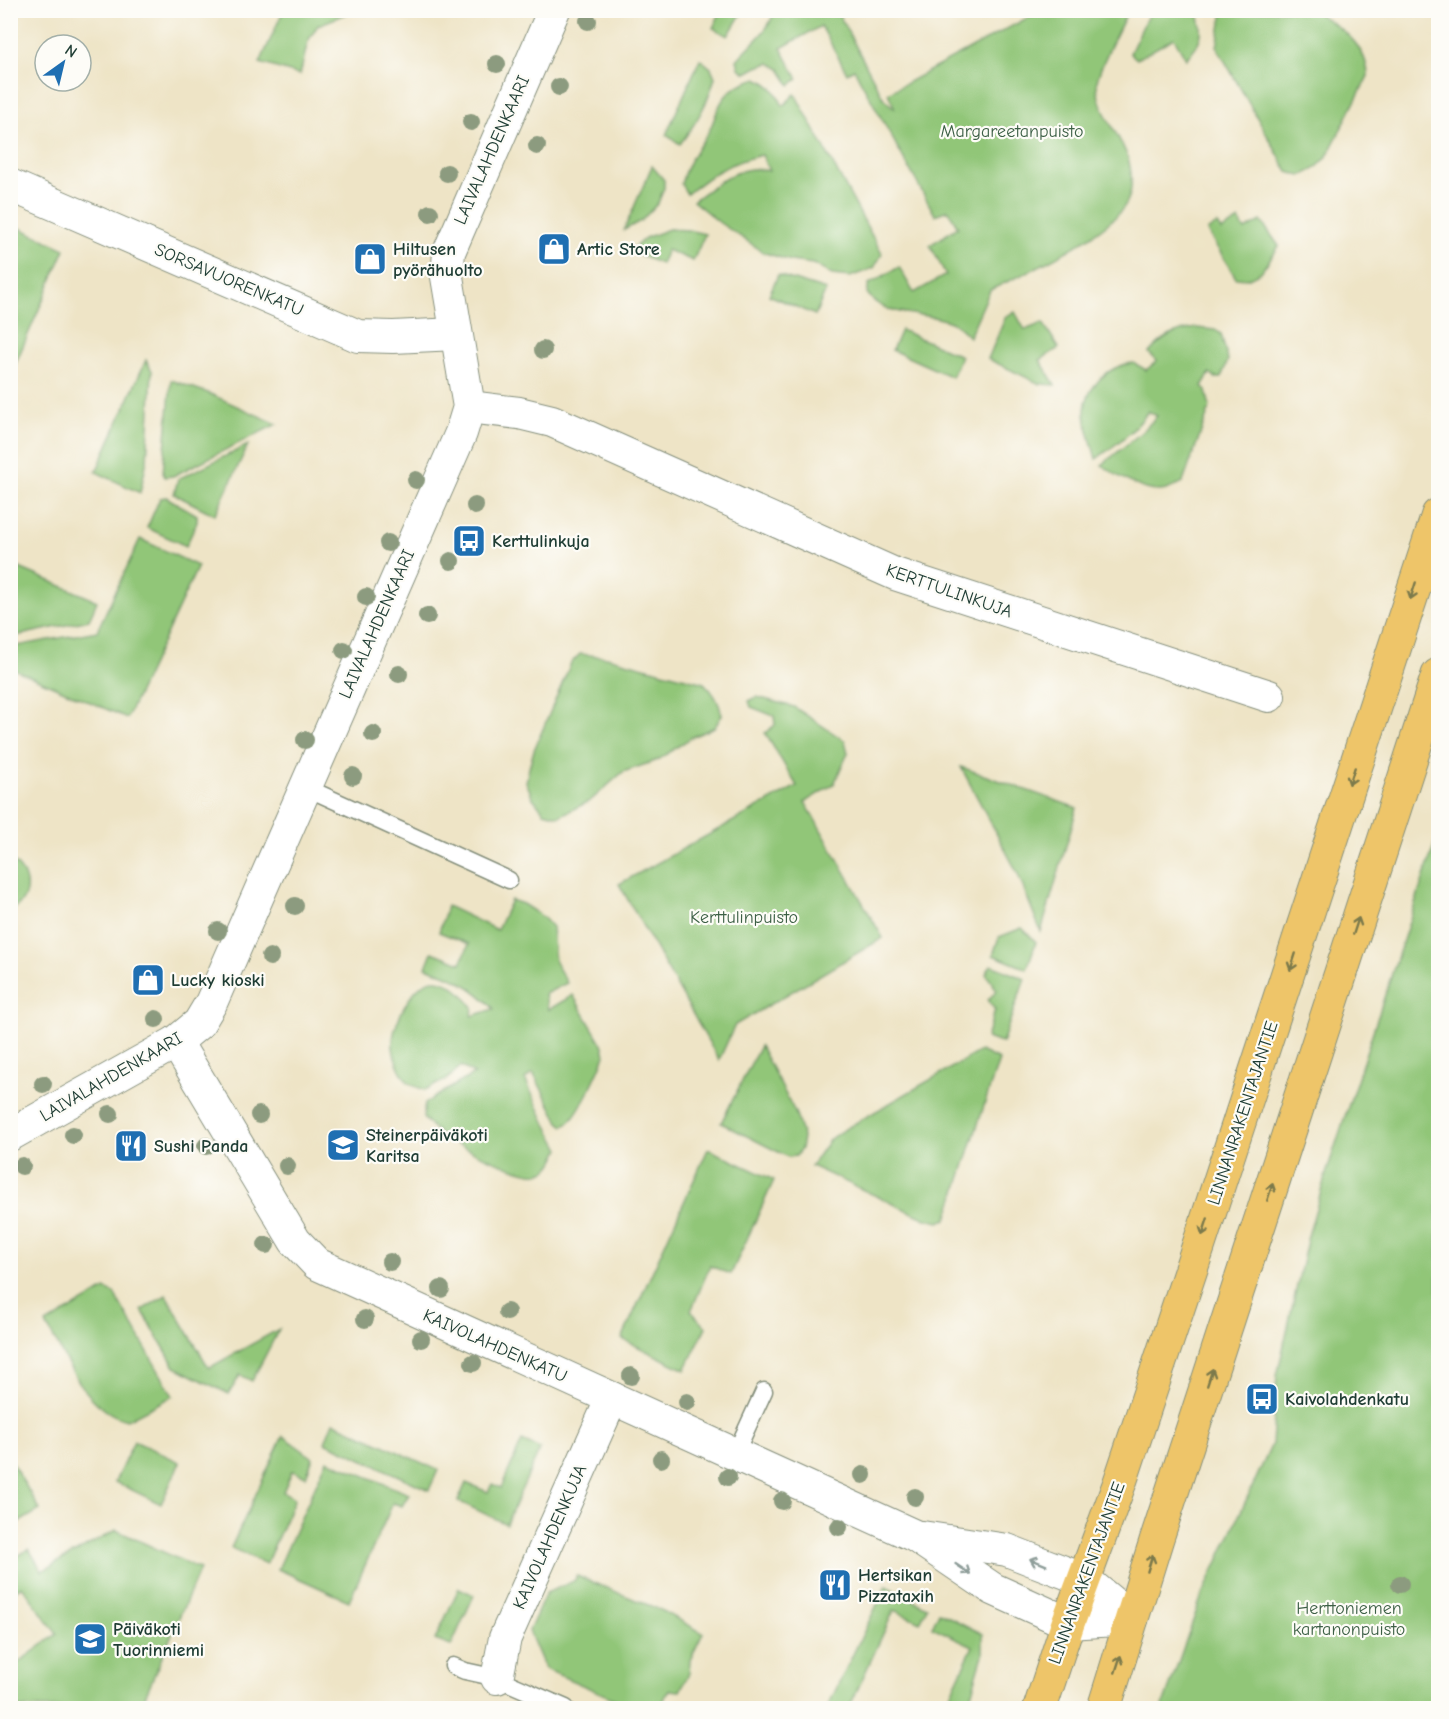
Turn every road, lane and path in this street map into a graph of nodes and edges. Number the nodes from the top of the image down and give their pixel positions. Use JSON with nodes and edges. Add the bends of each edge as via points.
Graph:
{"nodes":[{"id":1,"x":554,"y":10,"type":"edge"},
{"id":2,"x":10,"y":185,"type":"edge"},
{"id":3,"x":456,"y":334,"type":"junction"},
{"id":4,"x":469,"y":407,"type":"junction"},
{"id":5,"x":1438,"y":515,"type":"edge"},
{"id":6,"x":1438,"y":675,"type":"edge"},
{"id":7,"x":1269,"y":696,"type":"dead end"},
{"id":8,"x":305,"y":787,"type":"junction"},
{"id":9,"x":509,"y":880,"type":"dead end"},
{"id":10,"x":176,"y":1042,"type":"junction"},
{"id":11,"x":10,"y":1135,"type":"edge"},
{"id":12,"x":764,"y":1391,"type":"dead end"},
{"id":13,"x":612,"y":1398,"type":"junction"},
{"id":14,"x":735,"y":1454,"type":"junction"},
{"id":15,"x":915,"y":1536,"type":"junction"},
{"id":16,"x":1084,"y":1580,"type":"junction"},
{"id":17,"x":1132,"y":1619,"type":"junction"},
{"id":18,"x":1068,"y":1623,"type":"junction"},
{"id":19,"x":453,"y":1666,"type":"dead end"},
{"id":20,"x":497,"y":1678,"type":"junction"},
{"id":21,"x":566,"y":1708,"type":"edge"},
{"id":22,"x":1041,"y":1708,"type":"edge"},
{"id":23,"x":1104,"y":1708,"type":"edge"}],
"edges":[{"from":1,"to":3,"type":"street","name":"LAIVALAHDENKAARI","via":[[449,252],[447,277]]},
{"from":2,"to":3,"type":"street","name":"SORSAVUORENKATU","via":[[358,336]]},
{"from":3,"to":4,"type":"street","name":"LAIVALAHDENKAARI"},
{"from":4,"to":7,"type":"street","name":"KERTTULINKUJA","via":[[552,421],[895,574]]},
{"from":4,"to":8,"type":"street","name":"LAIVALAHDENKAARI"},
{"from":5,"to":16,"type":"main road","name":"LINNANRAKENTAJANTIE","one_way":true,"via":[[1189,1278]]},
{"from":17,"to":6,"type":"main road","one_way":true},
{"from":8,"to":9,"type":"lane"},
{"from":8,"to":10,"type":"street","name":"LAIVALAHDENKAARI","via":[[211,1003],[199,1023]]},
{"from":10,"to":11,"type":"street","name":"LAIVALAHDENKAARI"},
{"from":10,"to":13,"type":"street","name":"KAIVOLAHDENKATU","via":[[295,1241],[317,1264]]},
{"from":12,"to":14,"type":"lane"},
{"from":13,"to":14,"type":"street","name":"KAIVOLAHDENKATU"},
{"from":13,"to":20,"type":"street","name":"KAIVOLAHDENKUJA","via":[[505,1638]]},
{"from":14,"to":15,"type":"street","name":"KAIVOLAHDENKATU"},
{"from":16,"to":15,"type":"street","name":"KAIVOLAHDENKATU","one_way":true,"via":[[1007,1550]]},
{"from":15,"to":18,"type":"street","name":"KAIVOLAHDENKATU","one_way":true,"via":[[993,1589]]},
{"from":16,"to":17,"type":"street","name":"KAIVOLAHDENKATU"},
{"from":16,"to":18,"type":"main road","name":"LINNANRAKENTAJANTIE"},
{"from":17,"to":18,"type":"street","name":"KAIVOLAHDENKATU"},
{"from":23,"to":17,"type":"main road","one_way":true},
{"from":18,"to":22,"type":"main road","name":"LINNANRAKENTAJANTIE"},
{"from":19,"to":20,"type":"lane"},
{"from":20,"to":21,"type":"lane"}]}
